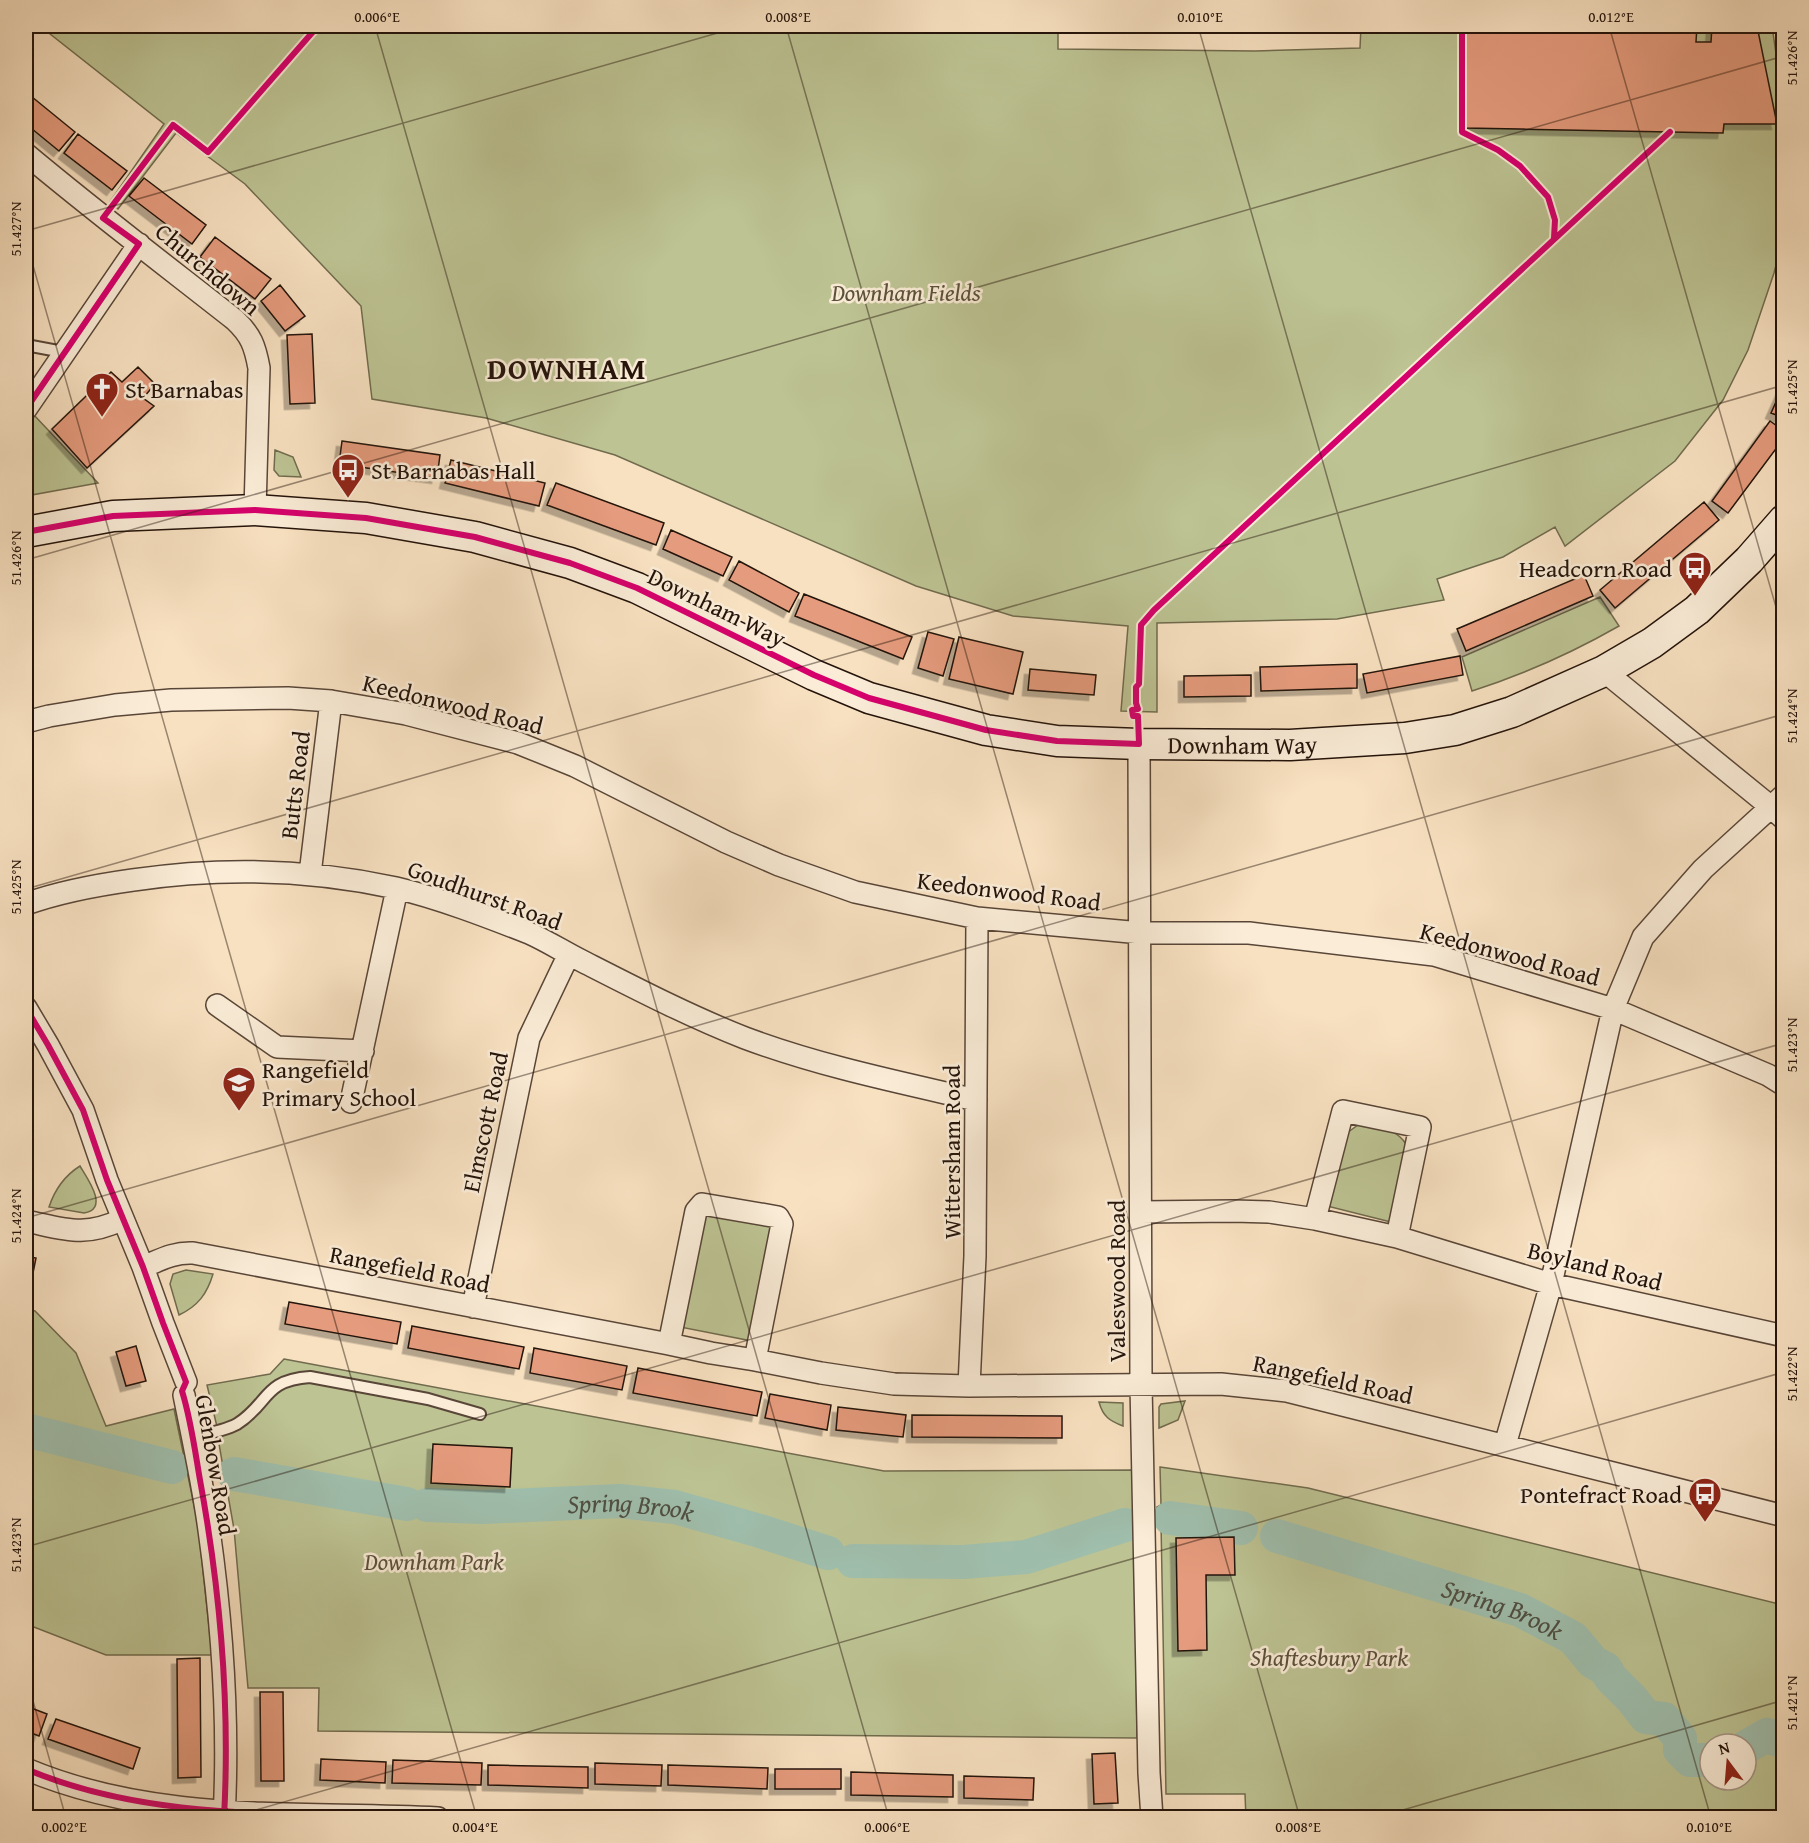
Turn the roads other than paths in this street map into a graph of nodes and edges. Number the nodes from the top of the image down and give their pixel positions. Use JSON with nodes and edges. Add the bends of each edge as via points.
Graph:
{"nodes":[{"id":1,"x":26,"y":154,"type":"edge"},
{"id":2,"x":139,"y":244,"type":"junction"},
{"id":3,"x":26,"y":345,"type":"edge"},
{"id":4,"x":64,"y":354,"type":"junction"},
{"id":5,"x":26,"y":409,"type":"edge"},
{"id":6,"x":255,"y":510,"type":"junction"},
{"id":7,"x":1784,"y":520,"type":"edge"},
{"id":8,"x":26,"y":532,"type":"edge"},
{"id":9,"x":1604,"y":671,"type":"junction"},
{"id":10,"x":331,"y":701,"type":"junction"},
{"id":11,"x":26,"y":722,"type":"edge"},
{"id":12,"x":1139,"y":744,"type":"junction"},
{"id":13,"x":1779,"y":807,"type":"edge"},
{"id":14,"x":310,"y":874,"type":"junction"},
{"id":15,"x":397,"y":888,"type":"junction"},
{"id":16,"x":26,"y":904,"type":"edge"},
{"id":17,"x":977,"y":918,"type":"junction"},
{"id":18,"x":1141,"y":933,"type":"junction"},
{"id":19,"x":569,"y":954,"type":"junction"},
{"id":20,"x":217,"y":1005,"type":"dead end"},
{"id":21,"x":26,"y":1008,"type":"edge"},
{"id":22,"x":1613,"y":1009,"type":"junction"},
{"id":23,"x":363,"y":1051,"type":"junction"},
{"id":24,"x":1784,"y":1085,"type":"edge"},
{"id":25,"x":976,"y":1100,"type":"junction"},
{"id":26,"x":351,"y":1102,"type":"dead end"},
{"id":27,"x":1141,"y":1212,"type":"junction"},
{"id":28,"x":123,"y":1219,"type":"junction"},
{"id":29,"x":1316,"y":1219,"type":"junction"},
{"id":30,"x":26,"y":1221,"type":"edge"},
{"id":31,"x":1397,"y":1237,"type":"junction"},
{"id":32,"x":143,"y":1267,"type":"junction"},
{"id":33,"x":1551,"y":1284,"type":"junction"},
{"id":34,"x":473,"y":1306,"type":"junction"},
{"id":35,"x":1784,"y":1336,"type":"edge"},
{"id":36,"x":669,"y":1344,"type":"junction"},
{"id":37,"x":755,"y":1360,"type":"junction"},
{"id":38,"x":1141,"y":1385,"type":"junction"},
{"id":39,"x":969,"y":1386,"type":"junction"},
{"id":40,"x":480,"y":1414,"type":"dead end"},
{"id":41,"x":192,"y":1437,"type":"junction"},
{"id":42,"x":1505,"y":1444,"type":"junction"},
{"id":43,"x":1784,"y":1516,"type":"edge"},
{"id":44,"x":26,"y":1769,"type":"edge"},
{"id":45,"x":224,"y":1815,"type":"edge"},
{"id":46,"x":423,"y":1817,"type":"edge"},
{"id":47,"x":438,"y":1818,"type":"edge"},
{"id":48,"x":1152,"y":1818,"type":"edge"}],
"edges":[{"from":1,"to":2,"type":"street","name":"Churchdown"},
{"from":2,"to":4,"type":"street"},
{"from":2,"to":6,"type":"street","name":"Churchdown","via":[[234,320],[252,342],[259,368]]},
{"from":3,"to":4,"type":"lane"},
{"from":4,"to":5,"type":"street"},
{"from":6,"to":8,"type":"street","name":"Downham Way","via":[[113,516]]},
{"from":6,"to":12,"type":"street","name":"Downham Way","via":[[366,518],[476,537],[570,563],[637,588],[869,698],[986,730],[1057,741]]},
{"from":7,"to":9,"type":"street","name":"Downham Way","via":[[1697,610]]},
{"from":9,"to":12,"type":"street","name":"Downham Way","via":[[1512,712],[1455,730],[1405,738],[1290,745]]},
{"from":9,"to":13,"type":"street"},
{"from":10,"to":11,"type":"street","name":"Keedonwood Road","via":[[171,700],[115,705]]},
{"from":10,"to":14,"type":"street","name":"Butts Road"},
{"from":10,"to":17,"type":"street","name":"Keedonwood Road","via":[[406,714],[518,743],[575,766],[779,865],[855,892]]},
{"from":12,"to":18,"type":"street","name":"Valeswood Road"},
{"from":13,"to":22,"type":"street","via":[[1703,869],[1643,937]]},
{"from":14,"to":15,"type":"street","name":"Goudhurst Road"},
{"from":14,"to":16,"type":"street","name":"Goudhurst Road","via":[[220,871],[153,877],[104,884]]},
{"from":15,"to":19,"type":"street","name":"Goudhurst Road","via":[[531,934]]},
{"from":15,"to":23,"type":"street"},
{"from":17,"to":18,"type":"street","name":"Keedonwood Road"},
{"from":17,"to":25,"type":"street","name":"Wittersham Road"},
{"from":18,"to":22,"type":"street","name":"Keedonwood Road","via":[[1249,933],[1434,955]]},
{"from":18,"to":27,"type":"street","name":"Valeswood Road"},
{"from":19,"to":25,"type":"street","name":"Goudhurst Road","via":[[743,1037],[856,1073]]},
{"from":19,"to":34,"type":"street","name":"Elmscott Road","via":[[529,1038]]},
{"from":20,"to":23,"type":"street","via":[[277,1047]]},
{"from":21,"to":28,"type":"street","name":"Glenbow Road","via":[[83,1110]]},
{"from":22,"to":24,"type":"street","name":"Keedonwood Road"},
{"from":22,"to":33,"type":"street"},
{"from":23,"to":26,"type":"street"},
{"from":25,"to":39,"type":"street","name":"Wittersham Road"},
{"from":27,"to":29,"type":"street","name":"Boyland Road","via":[[1245,1211]]},
{"from":27,"to":38,"type":"street","name":"Valeswood Road"},
{"from":28,"to":30,"type":"street","via":[[99,1229],[77,1231]]},
{"from":28,"to":32,"type":"street","name":"Glenbow Road"},
{"from":29,"to":31,"type":"street","name":"Boyland Road"},
{"from":29,"to":31,"type":"street","via":[[1343,1111],[1420,1127]]},
{"from":31,"to":33,"type":"street","name":"Boyland Road"},
{"from":32,"to":34,"type":"street","name":"Rangefield Road","via":[[171,1255],[193,1253]]},
{"from":32,"to":41,"type":"street","name":"Glenbow Road","via":[[185,1389]]},
{"from":33,"to":35,"type":"street","name":"Boyland Road"},
{"from":33,"to":42,"type":"street"},
{"from":34,"to":36,"type":"street","name":"Rangefield Road"},
{"from":36,"to":37,"type":"street","name":"Rangefield Road"},
{"from":36,"to":37,"type":"street","via":[[696,1211],[702,1204],[778,1217],[782,1224]]},
{"from":37,"to":39,"type":"street","name":"Rangefield Road","via":[[865,1381]]},
{"from":38,"to":39,"type":"street","name":"Rangefield Road"},
{"from":38,"to":42,"type":"street","name":"Rangefield Road","via":[[1221,1384],[1287,1391]]},
{"from":38,"to":48,"type":"street","name":"Valeswood Road"},
{"from":40,"to":41,"type":"lane","via":[[428,1399],[310,1377],[277,1386],[237,1424]]},
{"from":41,"to":45,"type":"street","name":"Glenbow Road","via":[[209,1527],[218,1611],[225,1731]]},
{"from":42,"to":43,"type":"street","name":"Rangefield Road"},
{"from":44,"to":45,"type":"street","via":[[99,1794],[166,1807],[216,1810]]},
{"from":45,"to":46,"type":"street"},
{"from":46,"to":47,"type":"street"}]}
